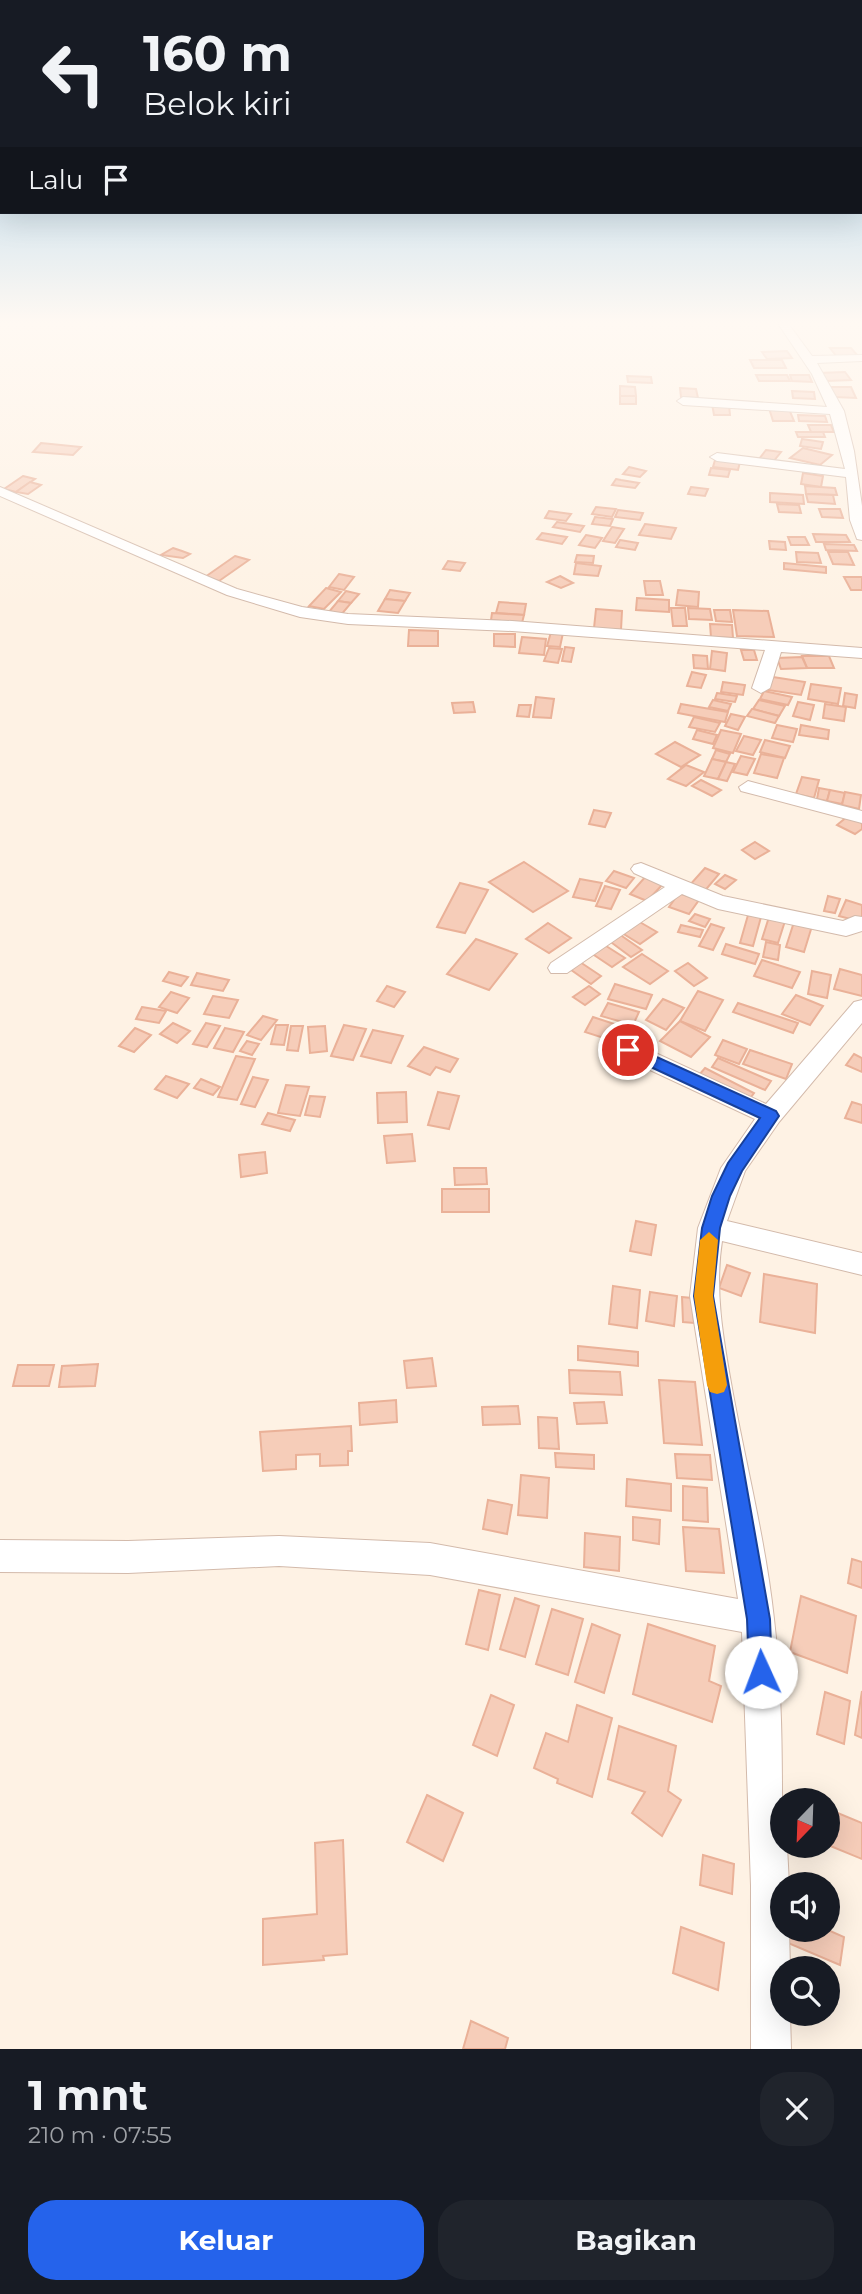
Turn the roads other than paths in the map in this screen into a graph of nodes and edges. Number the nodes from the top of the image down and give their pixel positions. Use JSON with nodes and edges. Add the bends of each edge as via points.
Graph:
{"nodes":[{"id":1,"x":839,"y":418,"type":"edge"},
{"id":2,"x":717,"y":457,"type":"dead end"},
{"id":3,"x":852,"y":474,"type":"junction"},
{"id":4,"x":0,"y":491,"type":"edge"},
{"id":5,"x":862,"y":536,"type":"edge"},
{"id":6,"x":774,"y":647,"type":"junction"},
{"id":7,"x":862,"y":653,"type":"edge"},
{"id":8,"x":761,"y":688,"type":"dead end"},
{"id":9,"x":748,"y":787,"type":"dead end"},
{"id":10,"x":862,"y":817,"type":"edge"},
{"id":11,"x":641,"y":869,"type":"dead end"},
{"id":12,"x":681,"y":885,"type":"junction"},
{"id":13,"x":862,"y":924,"type":"edge"},
{"id":14,"x":559,"y":968,"type":"dead end"},
{"id":15,"x":862,"y":1008,"type":"edge"},
{"id":16,"x":628,"y":1050,"type":"dead end"},
{"id":17,"x":770,"y":1116,"type":"junction"},
{"id":18,"x":711,"y":1228,"type":"junction"},
{"id":19,"x":862,"y":1264,"type":"edge"},
{"id":20,"x":0,"y":1556,"type":"edge"},
{"id":21,"x":758,"y":1619,"type":"junction"},
{"id":22,"x":771,"y":2049,"type":"edge"}],
"edges":[{"from":1,"to":3,"type":"street"},
{"from":2,"to":3,"type":"street"},
{"from":3,"to":5,"type":"street"},
{"from":4,"to":6,"type":"street","via":[[232,592],[300,612]]},
{"from":6,"to":7,"type":"street"},
{"from":6,"to":8,"type":"street"},
{"from":9,"to":10,"type":"street"},
{"from":11,"to":12,"type":"street"},
{"from":12,"to":13,"type":"street","via":[[718,902],[763,913],[846,929],[852,923]]},
{"from":12,"to":14,"type":"street"},
{"from":15,"to":17,"type":"street"},
{"from":16,"to":17,"type":"street"},
{"from":17,"to":18,"type":"street","via":[[734,1168]]},
{"from":18,"to":19,"type":"street"},
{"from":18,"to":21,"type":"street","via":[[704,1296]]},
{"from":20,"to":21,"type":"street","via":[[279,1551],[430,1559]]},
{"from":21,"to":22,"type":"street","via":[[770,1885]]}]}
